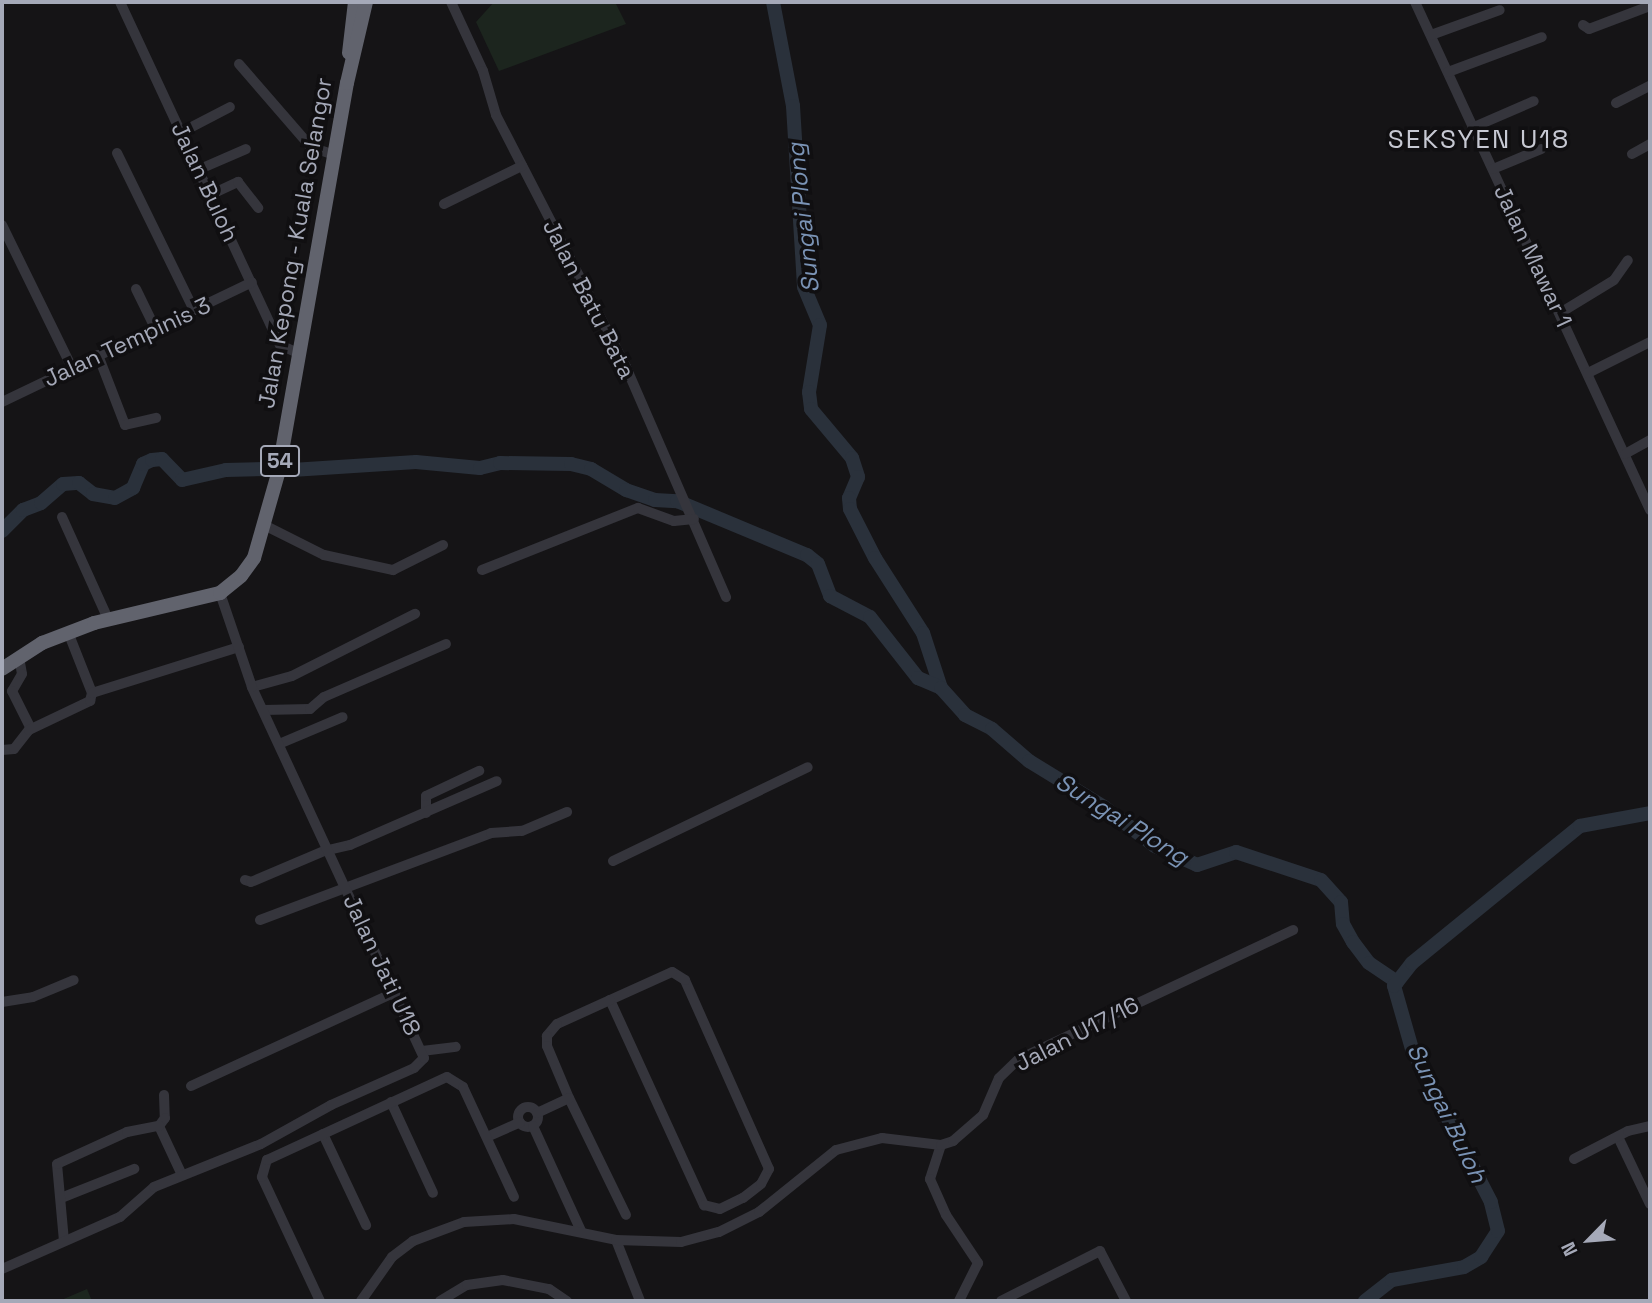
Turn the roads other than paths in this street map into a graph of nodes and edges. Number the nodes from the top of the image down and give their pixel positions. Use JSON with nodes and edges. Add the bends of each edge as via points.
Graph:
{"nodes":[{"id":1,"x":121,"y":2,"type":"edge"},
{"id":2,"x":355,"y":2,"type":"edge"},
{"id":3,"x":366,"y":2,"type":"edge"},
{"id":4,"x":451,"y":2,"type":"edge"},
{"id":5,"x":1415,"y":2,"type":"edge"},
{"id":6,"x":1650,"y":6,"type":"edge"},
{"id":7,"x":1500,"y":10,"type":"dead end"},
{"id":8,"x":1583,"y":25,"type":"dead end"},
{"id":9,"x":1431,"y":35,"type":"junction"},
{"id":10,"x":1542,"y":37,"type":"dead end"},
{"id":11,"x":239,"y":64,"type":"dead end"},
{"id":12,"x":350,"y":69,"type":"junction"},
{"id":13,"x":1448,"y":72,"type":"junction"},
{"id":14,"x":1650,"y":86,"type":"edge"},
{"id":15,"x":1534,"y":101,"type":"dead end"},
{"id":16,"x":1616,"y":103,"type":"dead end"},
{"id":17,"x":230,"y":107,"type":"dead end"},
{"id":18,"x":1474,"y":127,"type":"junction"},
{"id":19,"x":181,"y":132,"type":"junction"},
{"id":20,"x":1650,"y":144,"type":"edge"},
{"id":21,"x":246,"y":149,"type":"dead end"},
{"id":22,"x":1541,"y":149,"type":"dead end"},
{"id":23,"x":117,"y":153,"type":"dead end"},
{"id":24,"x":1632,"y":154,"type":"dead end"},
{"id":25,"x":334,"y":155,"type":"junction"},
{"id":26,"x":522,"y":166,"type":"junction"},
{"id":27,"x":200,"y":169,"type":"junction"},
{"id":28,"x":1493,"y":169,"type":"junction"},
{"id":29,"x":212,"y":194,"type":"junction"},
{"id":30,"x":444,"y":204,"type":"dead end"},
{"id":31,"x":257,"y":208,"type":"dead end"},
{"id":32,"x":2,"y":225,"type":"edge"},
{"id":33,"x":1628,"y":260,"type":"dead end"},
{"id":34,"x":252,"y":282,"type":"junction"},
{"id":35,"x":136,"y":289,"type":"dead end"},
{"id":36,"x":194,"y":310,"type":"junction"},
{"id":37,"x":1560,"y":313,"type":"junction"},
{"id":38,"x":155,"y":328,"type":"junction"},
{"id":39,"x":1650,"y":342,"type":"edge"},
{"id":40,"x":298,"y":352,"type":"junction"},
{"id":41,"x":98,"y":355,"type":"junction"},
{"id":42,"x":72,"y":368,"type":"junction"},
{"id":43,"x":1588,"y":373,"type":"junction"},
{"id":44,"x":2,"y":402,"type":"edge"},
{"id":45,"x":156,"y":418,"type":"dead end"},
{"id":46,"x":1650,"y":440,"type":"edge"},
{"id":47,"x":1625,"y":454,"type":"junction"},
{"id":48,"x":1650,"y":510,"type":"edge"},
{"id":49,"x":62,"y":517,"type":"dead end"},
{"id":50,"x":694,"y":519,"type":"junction"},
{"id":51,"x":266,"y":526,"type":"junction"},
{"id":52,"x":443,"y":545,"type":"dead end"},
{"id":53,"x":482,"y":570,"type":"dead end"},
{"id":54,"x":220,"y":593,"type":"junction"},
{"id":55,"x":726,"y":597,"type":"dead end"},
{"id":56,"x":415,"y":614,"type":"dead end"},
{"id":57,"x":108,"y":619,"type":"junction"},
{"id":58,"x":68,"y":632,"type":"junction"},
{"id":59,"x":446,"y":644,"type":"dead end"},
{"id":60,"x":239,"y":647,"type":"junction"},
{"id":61,"x":19,"y":657,"type":"junction"},
{"id":62,"x":2,"y":669,"type":"edge"},
{"id":63,"x":252,"y":687,"type":"junction"},
{"id":64,"x":92,"y":693,"type":"junction"},
{"id":65,"x":264,"y":710,"type":"junction"},
{"id":66,"x":343,"y":717,"type":"dead end"},
{"id":67,"x":31,"y":729,"type":"junction"},
{"id":68,"x":279,"y":744,"type":"junction"},
{"id":69,"x":2,"y":750,"type":"edge"},
{"id":70,"x":808,"y":767,"type":"dead end"},
{"id":71,"x":479,"y":771,"type":"dead end"},
{"id":72,"x":497,"y":780,"type":"dead end"},
{"id":73,"x":567,"y":812,"type":"dead end"},
{"id":74,"x":425,"y":813,"type":"junction"},
{"id":75,"x":329,"y":851,"type":"junction"},
{"id":76,"x":613,"y":861,"type":"dead end"},
{"id":77,"x":245,"y":880,"type":"dead end"},
{"id":78,"x":346,"y":888,"type":"junction"},
{"id":79,"x":260,"y":920,"type":"dead end"},
{"id":80,"x":1293,"y":930,"type":"dead end"},
{"id":81,"x":74,"y":980,"type":"dead end"},
{"id":82,"x":394,"y":992,"type":"junction"},
{"id":83,"x":610,"y":1000,"type":"junction"},
{"id":84,"x":2,"y":1002,"type":"edge"},
{"id":85,"x":456,"y":1047,"type":"dead end"},
{"id":86,"x":422,"y":1051,"type":"junction"},
{"id":87,"x":191,"y":1086,"type":"dead end"},
{"id":88,"x":164,"y":1095,"type":"dead end"},
{"id":89,"x":569,"y":1098,"type":"junction"},
{"id":90,"x":391,"y":1102,"type":"junction"},
{"id":91,"x":537,"y":1113,"type":"junction"},
{"id":92,"x":520,"y":1122,"type":"junction"},
{"id":93,"x":159,"y":1126,"type":"junction"},
{"id":94,"x":533,"y":1126,"type":"junction"},
{"id":95,"x":1650,"y":1126,"type":"edge"},
{"id":96,"x":323,"y":1134,"type":"junction"},
{"id":97,"x":486,"y":1137,"type":"junction"},
{"id":98,"x":1619,"y":1139,"type":"junction"},
{"id":99,"x":941,"y":1146,"type":"junction"},
{"id":100,"x":1574,"y":1159,"type":"dead end"},
{"id":101,"x":134,"y":1169,"type":"dead end"},
{"id":102,"x":182,"y":1175,"type":"junction"},
{"id":103,"x":433,"y":1193,"type":"dead end"},
{"id":104,"x":514,"y":1196,"type":"dead end"},
{"id":105,"x":61,"y":1198,"type":"junction"},
{"id":106,"x":1650,"y":1204,"type":"edge"},
{"id":107,"x":626,"y":1214,"type":"dead end"},
{"id":108,"x":366,"y":1225,"type":"dead end"},
{"id":109,"x":581,"y":1231,"type":"junction"},
{"id":110,"x":616,"y":1240,"type":"junction"},
{"id":111,"x":64,"y":1241,"type":"junction"},
{"id":112,"x":2,"y":1269,"type":"edge"},
{"id":113,"x":320,"y":1301,"type":"edge"},
{"id":114,"x":361,"y":1301,"type":"edge"},
{"id":115,"x":440,"y":1301,"type":"edge"},
{"id":116,"x":567,"y":1301,"type":"edge"},
{"id":117,"x":640,"y":1301,"type":"edge"},
{"id":118,"x":960,"y":1301,"type":"edge"},
{"id":119,"x":1001,"y":1301,"type":"edge"},
{"id":120,"x":1126,"y":1301,"type":"edge"}],
"edges":[{"from":1,"to":19,"type":"street","name":"Jalan Buloh"},
{"from":2,"to":12,"type":"highway","name":"Jalan Kepong - Kuala Selangor","number":"54"},
{"from":3,"to":12,"type":"highway","name":"Jalan Kepong - Kuala Selangor","number":"54"},
{"from":4,"to":26,"type":"street","name":"Jalan Batu Bata","via":[[483,71],[496,115]]},
{"from":5,"to":9,"type":"street","name":"Jalan Mawar 1"},
{"from":6,"to":8,"type":"street","via":[[1589,29]]},
{"from":7,"to":9,"type":"street"},
{"from":9,"to":13,"type":"street","name":"Jalan Mawar 1"},
{"from":10,"to":13,"type":"street"},
{"from":11,"to":25,"type":"street","via":[[311,147]]},
{"from":12,"to":25,"type":"highway","name":"Jalan Kepong - Kuala Selangor","number":"54"},
{"from":13,"to":18,"type":"street","name":"Jalan Mawar 1"},
{"from":14,"to":16,"type":"street"},
{"from":15,"to":18,"type":"street"},
{"from":17,"to":19,"type":"street"},
{"from":18,"to":28,"type":"street","name":"Jalan Mawar 1"},
{"from":19,"to":27,"type":"street","name":"Jalan Buloh"},
{"from":20,"to":24,"type":"street"},
{"from":21,"to":27,"type":"street"},
{"from":22,"to":28,"type":"street"},
{"from":23,"to":36,"type":"street"},
{"from":25,"to":40,"type":"highway","name":"Jalan Kepong - Kuala Selangor","number":"54"},
{"from":26,"to":30,"type":"street"},
{"from":26,"to":50,"type":"street","name":"Jalan Batu Bata","via":[[604,323]]},
{"from":27,"to":29,"type":"street","name":"Jalan Buloh"},
{"from":28,"to":37,"type":"street","name":"Jalan Mawar 1"},
{"from":29,"to":31,"type":"street","via":[[238,182]]},
{"from":29,"to":34,"type":"street","name":"Jalan Buloh"},
{"from":32,"to":42,"type":"street"},
{"from":33,"to":37,"type":"street","via":[[1614,280]]},
{"from":34,"to":36,"type":"street","name":"Jalan Tempinis 3"},
{"from":34,"to":40,"type":"street","name":"Jalan Buloh","via":[[280,345]]},
{"from":35,"to":38,"type":"street"},
{"from":36,"to":38,"type":"street","name":"Jalan Tempinis 3"},
{"from":37,"to":43,"type":"street","name":"Jalan Mawar 1"},
{"from":38,"to":41,"type":"street","name":"Jalan Tempinis 3"},
{"from":39,"to":43,"type":"street"},
{"from":40,"to":51,"type":"highway","name":"Jalan Kepong - Kuala Selangor","number":"54"},
{"from":41,"to":42,"type":"street","name":"Jalan Tempinis 3"},
{"from":41,"to":45,"type":"street","via":[[125,425]]},
{"from":42,"to":44,"type":"street","name":"Jalan Tempinis 3"},
{"from":43,"to":47,"type":"street","name":"Jalan Mawar 1"},
{"from":46,"to":47,"type":"street"},
{"from":47,"to":48,"type":"street","name":"Jalan Mawar 1"},
{"from":49,"to":57,"type":"street"},
{"from":50,"to":53,"type":"street","via":[[674,521],[639,508]]},
{"from":50,"to":55,"type":"street","name":"Jalan Batu Bata"},
{"from":51,"to":52,"type":"street","via":[[324,555],[393,570]]},
{"from":51,"to":54,"type":"highway","name":"Jalan Kepong - Kuala Selangor","number":"54","via":[[242,576]]},
{"from":54,"to":57,"type":"highway"},
{"from":54,"to":60,"type":"street","name":"Jalan Jati U18"},
{"from":56,"to":63,"type":"street","via":[[292,676]]},
{"from":57,"to":58,"type":"highway"},
{"from":58,"to":61,"type":"highway"},
{"from":58,"to":64,"type":"street"},
{"from":59,"to":65,"type":"street","via":[[324,697],[310,709]]},
{"from":60,"to":63,"type":"street","name":"Jalan Jati U18"},
{"from":60,"to":64,"type":"street"},
{"from":61,"to":62,"type":"highway"},
{"from":61,"to":67,"type":"street","via":[[22,674],[12,691]]},
{"from":63,"to":65,"type":"street","name":"Jalan Jati U18"},
{"from":64,"to":67,"type":"street","via":[[90,701]]},
{"from":65,"to":68,"type":"street","name":"Jalan Jati U18"},
{"from":66,"to":68,"type":"street"},
{"from":67,"to":69,"type":"street","via":[[14,749]]},
{"from":68,"to":75,"type":"street","name":"Jalan Jati U18"},
{"from":70,"to":76,"type":"street"},
{"from":71,"to":74,"type":"street","via":[[426,796]]},
{"from":72,"to":74,"type":"street"},
{"from":73,"to":78,"type":"street","via":[[522,831],[491,833]]},
{"from":74,"to":75,"type":"street"},
{"from":75,"to":77,"type":"street"},
{"from":75,"to":78,"type":"street","name":"Jalan Jati U18"},
{"from":78,"to":79,"type":"street"},
{"from":78,"to":82,"type":"street","name":"Jalan Jati U18"},
{"from":80,"to":99,"type":"street","name":"Jalan U17/16","via":[[1019,1059],[999,1077],[990,1104],[970,1129]]},
{"from":81,"to":84,"type":"street","via":[[33,998]]},
{"from":82,"to":86,"type":"street","name":"Jalan Jati U18"},
{"from":82,"to":87,"type":"street"},
{"from":83,"to":83,"type":"street","via":[[672,972],[685,980],[769,1160],[766,1177],[743,1198],[720,1209],[704,1205]]},
{"from":83,"to":89,"type":"street","via":[[558,1024],[547,1036]]},
{"from":85,"to":86,"type":"street"},
{"from":86,"to":102,"type":"street","name":"Jalan Jati U18","via":[[424,1058],[414,1068],[331,1105],[261,1144]]},
{"from":88,"to":93,"type":"street","via":[[165,1118]]},
{"from":89,"to":91,"type":"street"},
{"from":89,"to":107,"type":"street"},
{"from":90,"to":96,"type":"street"},
{"from":90,"to":97,"type":"street","via":[[441,1079],[453,1079],[463,1087]]},
{"from":90,"to":103,"type":"street"},
{"from":91,"to":92,"type":"street","via":[[523,1109]]},
{"from":91,"to":94,"type":"street"},
{"from":92,"to":94,"type":"street"},
{"from":92,"to":97,"type":"street"},
{"from":93,"to":102,"type":"street"},
{"from":93,"to":105,"type":"street","via":[[127,1132],[62,1158],[54,1169]]},
{"from":94,"to":109,"type":"street"},
{"from":95,"to":98,"type":"street","via":[[1632,1129]]},
{"from":96,"to":108,"type":"street"},
{"from":96,"to":113,"type":"street","via":[[267,1160],[262,1167]]},
{"from":97,"to":104,"type":"street"},
{"from":98,"to":100,"type":"street"},
{"from":98,"to":106,"type":"street"},
{"from":99,"to":110,"type":"street","via":[[883,1138],[858,1143],[836,1150],[759,1212],[719,1232],[681,1241]]},
{"from":99,"to":118,"type":"street","via":[[930,1179],[946,1215],[978,1263]]},
{"from":101,"to":105,"type":"street"},
{"from":102,"to":111,"type":"street","name":"Jalan Jati U18","via":[[154,1187],[120,1217]]},
{"from":105,"to":111,"type":"street"},
{"from":109,"to":110,"type":"street"},
{"from":109,"to":114,"type":"street","via":[[514,1219],[464,1222],[439,1229],[392,1257]]},
{"from":110,"to":117,"type":"street"},
{"from":111,"to":112,"type":"street","name":"Jalan Jati U18"},
{"from":115,"to":116,"type":"street","via":[[467,1285],[503,1280],[549,1289]]},
{"from":119,"to":120,"type":"street","via":[[1100,1251]]}]}
